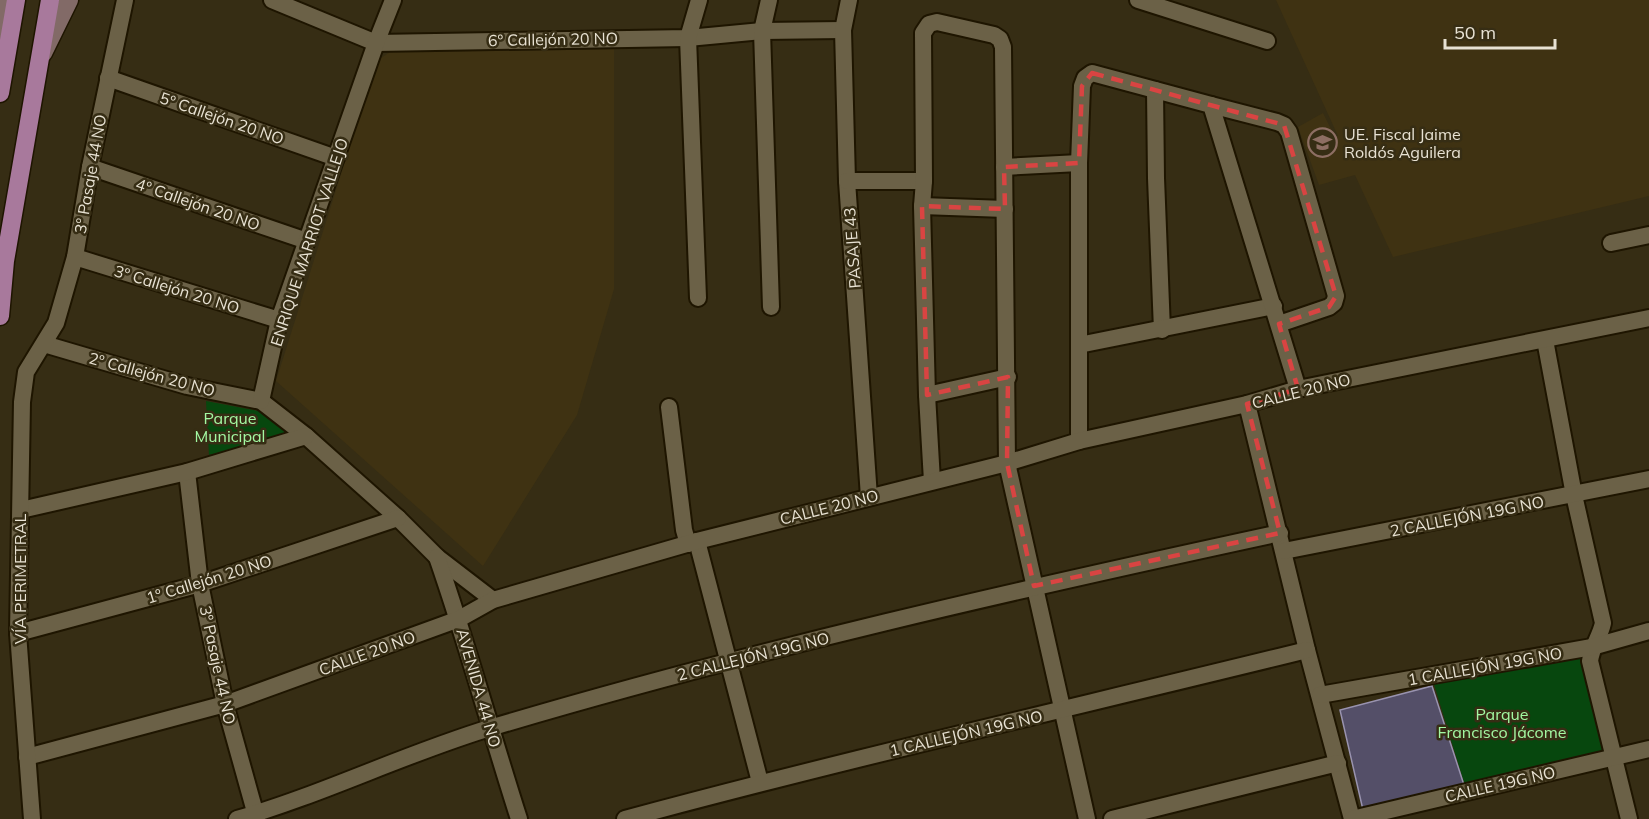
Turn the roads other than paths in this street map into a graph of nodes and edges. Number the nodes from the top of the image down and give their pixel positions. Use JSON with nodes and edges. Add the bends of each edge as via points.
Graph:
{"nodes":[{"id":1,"x":3,"y":0,"type":"edge"},
{"id":2,"x":16,"y":0,"type":"edge"},
{"id":3,"x":50,"y":0,"type":"edge"},
{"id":4,"x":69,"y":0,"type":"edge"},
{"id":5,"x":124,"y":0,"type":"edge"},
{"id":6,"x":272,"y":0,"type":"edge"},
{"id":7,"x":393,"y":0,"type":"edge"},
{"id":8,"x":699,"y":0,"type":"edge"},
{"id":9,"x":769,"y":0,"type":"edge"},
{"id":10,"x":849,"y":0,"type":"edge"},
{"id":11,"x":1137,"y":0,"type":"edge"},
{"id":12,"x":294,"y":4,"type":"edge"},
{"id":13,"x":843,"y":30,"type":"junction"},
{"id":14,"x":762,"y":31,"type":"junction"},
{"id":15,"x":688,"y":38,"type":"junction"},
{"id":16,"x":1267,"y":41,"type":"dead end"},
{"id":17,"x":9,"y":42,"type":"junction"},
{"id":18,"x":376,"y":43,"type":"junction"},
{"id":19,"x":41,"y":57,"type":"junction"},
{"id":20,"x":108,"y":78,"type":"junction"},
{"id":21,"x":1155,"y":90,"type":"junction"},
{"id":22,"x":0,"y":93,"type":"edge"},
{"id":23,"x":1211,"y":105,"type":"junction"},
{"id":24,"x":336,"y":159,"type":"junction"},
{"id":25,"x":1079,"y":163,"type":"junction"},
{"id":26,"x":90,"y":167,"type":"junction"},
{"id":27,"x":1004,"y":167,"type":"junction"},
{"id":28,"x":848,"y":181,"type":"junction"},
{"id":29,"x":924,"y":181,"type":"junction"},
{"id":30,"x":922,"y":206,"type":"junction"},
{"id":31,"x":1005,"y":209,"type":"junction"},
{"id":32,"x":1649,"y":235,"type":"edge"},
{"id":33,"x":307,"y":241,"type":"junction"},
{"id":34,"x":1611,"y":243,"type":"dead end"},
{"id":35,"x":75,"y":257,"type":"junction"},
{"id":36,"x":698,"y":298,"type":"dead end"},
{"id":37,"x":1274,"y":306,"type":"junction"},
{"id":38,"x":771,"y":307,"type":"dead end"},
{"id":39,"x":0,"y":316,"type":"edge"},
{"id":40,"x":1649,"y":318,"type":"edge"},
{"id":41,"x":279,"y":320,"type":"junction"},
{"id":42,"x":1279,"y":324,"type":"junction"},
{"id":43,"x":1162,"y":330,"type":"junction"},
{"id":44,"x":1545,"y":340,"type":"junction"},
{"id":45,"x":44,"y":344,"type":"junction"},
{"id":46,"x":1079,"y":345,"type":"junction"},
{"id":47,"x":1008,"y":377,"type":"junction"},
{"id":48,"x":1298,"y":389,"type":"junction"},
{"id":49,"x":927,"y":395,"type":"junction"},
{"id":50,"x":261,"y":401,"type":"junction"},
{"id":51,"x":1247,"y":404,"type":"junction"},
{"id":52,"x":669,"y":407,"type":"dead end"},
{"id":53,"x":306,"y":436,"type":"junction"},
{"id":54,"x":1079,"y":441,"type":"junction"},
{"id":55,"x":1007,"y":463,"type":"junction"},
{"id":56,"x":188,"y":472,"type":"junction"},
{"id":57,"x":1649,"y":479,"type":"edge"},
{"id":58,"x":932,"y":481,"type":"junction"},
{"id":59,"x":1574,"y":495,"type":"junction"},
{"id":60,"x":869,"y":496,"type":"junction"},
{"id":61,"x":21,"y":510,"type":"junction"},
{"id":62,"x":398,"y":518,"type":"junction"},
{"id":63,"x":1280,"y":533,"type":"junction"},
{"id":64,"x":693,"y":542,"type":"junction"},
{"id":65,"x":1284,"y":551,"type":"junction"},
{"id":66,"x":437,"y":557,"type":"junction"},
{"id":67,"x":200,"y":584,"type":"junction"},
{"id":68,"x":1034,"y":586,"type":"junction"},
{"id":69,"x":493,"y":600,"type":"junction"},
{"id":70,"x":459,"y":620,"type":"junction"},
{"id":71,"x":1649,"y":631,"type":"edge"},
{"id":72,"x":18,"y":633,"type":"junction"},
{"id":73,"x":1592,"y":647,"type":"junction"},
{"id":74,"x":1307,"y":650,"type":"junction"},
{"id":75,"x":728,"y":661,"type":"junction"},
{"id":76,"x":1320,"y":695,"type":"junction"},
{"id":77,"x":225,"y":704,"type":"junction"},
{"id":78,"x":1062,"y":710,"type":"junction"},
{"id":79,"x":490,"y":728,"type":"junction"},
{"id":80,"x":1649,"y":749,"type":"edge"},
{"id":81,"x":27,"y":757,"type":"junction"},
{"id":82,"x":1612,"y":757,"type":"junction"},
{"id":83,"x":1338,"y":763,"type":"junction"},
{"id":84,"x":760,"y":782,"type":"junction"},
{"id":85,"x":256,"y":816,"type":"edge"},
{"id":86,"x":32,"y":819,"type":"edge"},
{"id":87,"x":237,"y":819,"type":"edge"},
{"id":88,"x":519,"y":819,"type":"edge"},
{"id":89,"x":626,"y":819,"type":"edge"},
{"id":90,"x":1087,"y":819,"type":"edge"},
{"id":91,"x":1112,"y":819,"type":"edge"},
{"id":92,"x":1352,"y":819,"type":"edge"},
{"id":93,"x":1629,"y":819,"type":"edge"}],
"edges":[{"from":1,"to":17,"type":"main road"},
{"from":2,"to":17,"type":"highway"},
{"from":3,"to":19,"type":"highway"},
{"from":4,"to":19,"type":"main road"},
{"from":5,"to":20,"type":"street","name":"3º Pasaje 44 NO"},
{"from":6,"to":12,"type":"street","name":"6º Callejón 20 NO"},
{"from":7,"to":18,"type":"street","name":"ENRIQUE MARRIOT VALLEJO"},
{"from":8,"to":15,"type":"street"},
{"from":9,"to":14,"type":"street"},
{"from":10,"to":13,"type":"street","name":"PASAJE 43"},
{"from":11,"to":16,"type":"street"},
{"from":12,"to":18,"type":"street","name":"6º Callejón 20 NO"},
{"from":13,"to":14,"type":"street","name":"6º Callejón 20 NO"},
{"from":13,"to":28,"type":"street","name":"PASAJE 43"},
{"from":14,"to":15,"type":"street","name":"6º Callejón 20 NO"},
{"from":14,"to":38,"type":"street"},
{"from":15,"to":18,"type":"street","name":"6º Callejón 20 NO"},
{"from":15,"to":36,"type":"street"},
{"from":17,"to":22,"type":"highway"},
{"from":18,"to":24,"type":"street","name":"ENRIQUE MARRIOT VALLEJO"},
{"from":19,"to":39,"type":"highway","via":[[5,261]]},
{"from":20,"to":24,"type":"street","name":"5º Callejón 20 NO"},
{"from":20,"to":26,"type":"street","name":"3º Pasaje 44 NO"},
{"from":21,"to":23,"type":"street"},
{"from":21,"to":25,"type":"street","via":[[1092,73],[1085,78]]},
{"from":21,"to":43,"type":"street"},
{"from":23,"to":37,"type":"street"},
{"from":23,"to":42,"type":"street","via":[[1277,122],[1289,132],[1336,296],[1329,307]]},
{"from":24,"to":33,"type":"street","name":"ENRIQUE MARRIOT VALLEJO"},
{"from":25,"to":27,"type":"street"},
{"from":25,"to":46,"type":"street"},
{"from":26,"to":33,"type":"street","name":"4º Callejón 20 NO"},
{"from":26,"to":35,"type":"street","name":"3º Pasaje 44 NO"},
{"from":27,"to":29,"type":"street","via":[[1000,39],[937,22],[929,24],[923,33]]},
{"from":27,"to":31,"type":"street"},
{"from":28,"to":29,"type":"street"},
{"from":28,"to":60,"type":"street","name":"PASAJE 43"},
{"from":29,"to":30,"type":"street"},
{"from":30,"to":31,"type":"street"},
{"from":30,"to":49,"type":"street"},
{"from":31,"to":47,"type":"street"},
{"from":32,"to":34,"type":"street"},
{"from":33,"to":41,"type":"street","name":"ENRIQUE MARRIOT VALLEJO"},
{"from":35,"to":41,"type":"street","name":"3º Callejón 20 NO"},
{"from":35,"to":45,"type":"street","name":"3º Pasaje 44 NO","via":[[56,323]]},
{"from":37,"to":42,"type":"street"},
{"from":37,"to":43,"type":"street"},
{"from":40,"to":44,"type":"street","name":"CALLE 20 NO"},
{"from":41,"to":50,"type":"street","name":"ENRIQUE MARRIOT VALLEJO"},
{"from":42,"to":48,"type":"street"},
{"from":43,"to":46,"type":"street"},
{"from":44,"to":48,"type":"street","name":"CALLE 20 NO"},
{"from":44,"to":59,"type":"street"},
{"from":45,"to":50,"type":"street","name":"2º Callejón 20 NO","via":[[187,386]]},
{"from":45,"to":61,"type":"street","name":"VÍA PERIMETRAL","via":[[26,372]]},
{"from":46,"to":54,"type":"street"},
{"from":47,"to":49,"type":"street"},
{"from":47,"to":55,"type":"street"},
{"from":48,"to":51,"type":"street","name":"CALLE 20 NO"},
{"from":49,"to":58,"type":"street"},
{"from":50,"to":53,"type":"street"},
{"from":51,"to":54,"type":"street","name":"CALLE 20 NO"},
{"from":51,"to":63,"type":"street"},
{"from":52,"to":64,"type":"street","via":[[684,530]]},
{"from":53,"to":56,"type":"street"},
{"from":53,"to":62,"type":"street"},
{"from":54,"to":55,"type":"street","name":"CALLE 20 NO"},
{"from":55,"to":58,"type":"street","name":"CALLE 20 NO"},
{"from":55,"to":68,"type":"street"},
{"from":56,"to":61,"type":"street"},
{"from":56,"to":67,"type":"street","name":"3º Pasaje 44 NO"},
{"from":57,"to":59,"type":"street","name":"2 CALLEJÓN 19G NO"},
{"from":58,"to":60,"type":"street","name":"CALLE 20 NO"},
{"from":59,"to":65,"type":"street","name":"2 CALLEJÓN 19G NO"},
{"from":59,"to":73,"type":"street","via":[[1603,623]]},
{"from":60,"to":64,"type":"street","name":"CALLE 20 NO"},
{"from":61,"to":72,"type":"street","name":"VÍA PERIMETRAL"},
{"from":62,"to":66,"type":"street"},
{"from":62,"to":67,"type":"street","name":"1º Callejón 20 NO"},
{"from":63,"to":65,"type":"street"},
{"from":63,"to":68,"type":"street","name":"2 CALLEJÓN 19G NO"},
{"from":64,"to":69,"type":"street","name":"CALLE 20 NO"},
{"from":64,"to":75,"type":"street"},
{"from":65,"to":74,"type":"street"},
{"from":66,"to":69,"type":"street"},
{"from":66,"to":70,"type":"street","name":"AVENIDA 44 NO"},
{"from":67,"to":72,"type":"street","name":"1º Callejón 20 NO"},
{"from":67,"to":77,"type":"street","name":"3º Pasaje 44 NO"},
{"from":68,"to":75,"type":"street","name":"2 CALLEJÓN 19G NO"},
{"from":68,"to":78,"type":"street"},
{"from":69,"to":70,"type":"street","name":"CALLE 20 NO"},
{"from":70,"to":77,"type":"street","name":"CALLE 20 NO"},
{"from":70,"to":79,"type":"street","name":"AVENIDA 44 NO"},
{"from":71,"to":73,"type":"street","name":"1 CALLEJÓN 19G NO"},
{"from":72,"to":81,"type":"street","name":"VÍA PERIMETRAL"},
{"from":73,"to":76,"type":"street","name":"1 CALLEJÓN 19G NO"},
{"from":73,"to":82,"type":"street","via":[[1590,661]]},
{"from":74,"to":76,"type":"street"},
{"from":74,"to":78,"type":"street","name":"1 CALLEJÓN 19G NO"},
{"from":75,"to":79,"type":"street","name":"2 CALLEJÓN 19G NO"},
{"from":75,"to":84,"type":"street"},
{"from":76,"to":83,"type":"street"},
{"from":77,"to":81,"type":"street","name":"CALLE 20 NO"},
{"from":77,"to":85,"type":"street","name":"3º Pasaje 44 NO"},
{"from":78,"to":84,"type":"street","name":"1 CALLEJÓN 19G NO"},
{"from":78,"to":90,"type":"street"},
{"from":79,"to":85,"type":"street","name":"2 CALLEJÓN 19G NO"},
{"from":79,"to":88,"type":"street","name":"AVENIDA 44 NO"},
{"from":80,"to":82,"type":"street","name":"CALLE 19G NO"},
{"from":81,"to":86,"type":"street","name":"VÍA PERIMETRAL"},
{"from":82,"to":92,"type":"street","name":"CALLE 19G NO"},
{"from":82,"to":93,"type":"street"},
{"from":83,"to":91,"type":"street"},
{"from":83,"to":92,"type":"street"},
{"from":84,"to":89,"type":"street","name":"1 CALLEJÓN 19G NO"},
{"from":85,"to":87,"type":"street","name":"2 CALLEJÓN 19G NO"}]}
